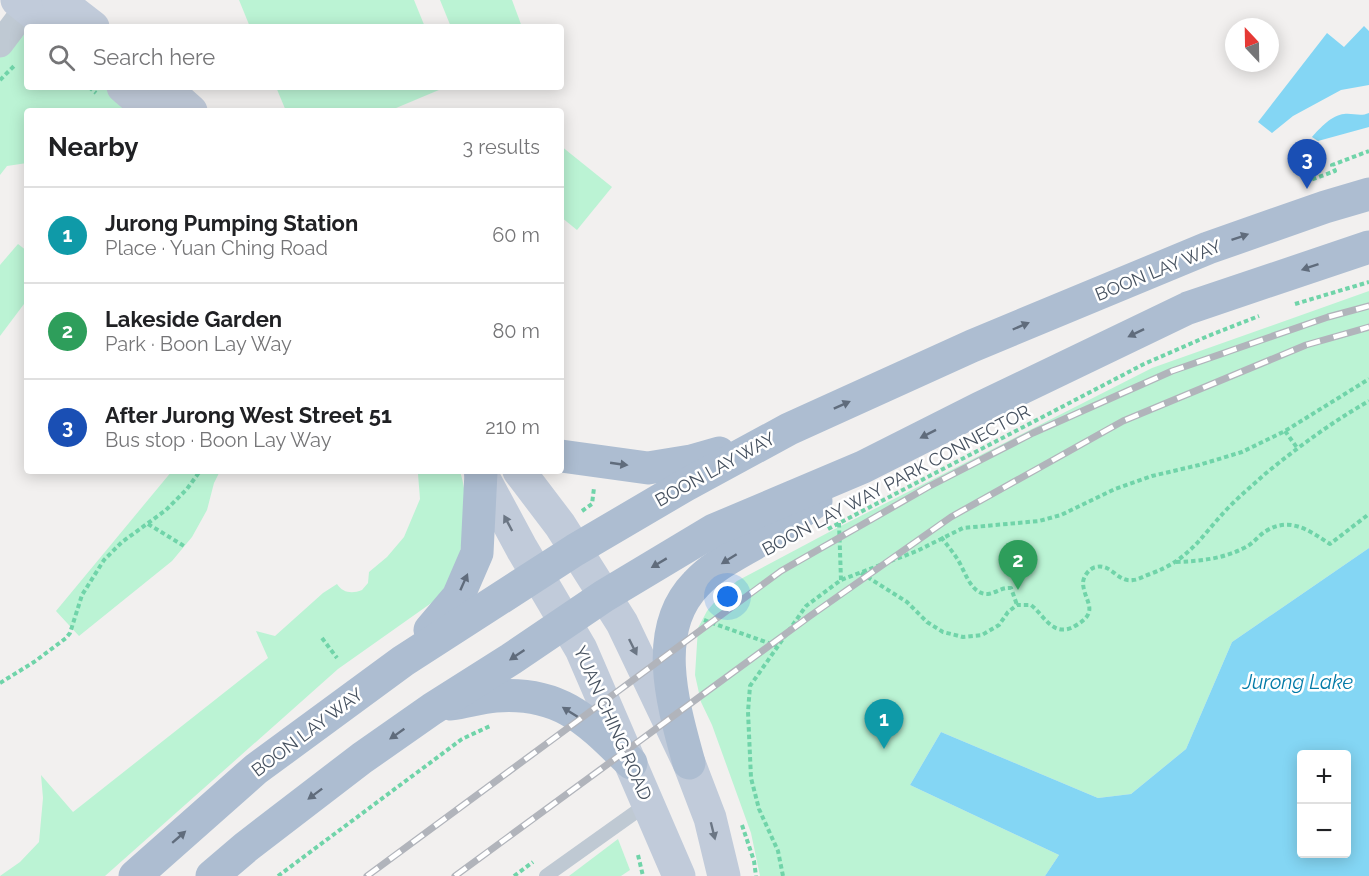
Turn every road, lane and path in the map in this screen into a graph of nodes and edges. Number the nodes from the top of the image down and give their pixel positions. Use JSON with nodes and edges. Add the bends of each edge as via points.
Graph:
{"nodes":[{"id":1,"x":37,"y":7,"type":"edge"},
{"id":2,"x":27,"y":24,"type":"edge"},
{"id":3,"x":85,"y":24,"type":"edge"},
{"id":4,"x":24,"y":28,"type":"edge"},
{"id":5,"x":9,"y":53,"type":"edge"},
{"id":6,"x":0,"y":80,"type":"edge"},
{"id":7,"x":126,"y":90,"type":"edge"},
{"id":8,"x":167,"y":90,"type":"edge"},
{"id":9,"x":148,"y":108,"type":"edge"},
{"id":10,"x":188,"y":108,"type":"edge"},
{"id":11,"x":1369,"y":151,"type":"edge"},
{"id":12,"x":1305,"y":182,"type":"dead end"},
{"id":13,"x":1369,"y":194,"type":"edge"},
{"id":14,"x":1369,"y":247,"type":"edge"},
{"id":15,"x":1369,"y":282,"type":"edge"},
{"id":16,"x":1293,"y":304,"type":"dead end"},
{"id":17,"x":1261,"y":315,"type":"dead end"},
{"id":18,"x":1369,"y":379,"type":"edge"},
{"id":19,"x":1369,"y":401,"type":"edge"},
{"id":20,"x":789,"y":429,"type":"junction"},
{"id":21,"x":1285,"y":431,"type":"junction"},
{"id":22,"x":1298,"y":448,"type":"junction"},
{"id":23,"x":564,"y":456,"type":"edge"},
{"id":24,"x":863,"y":467,"type":"junction"},
{"id":25,"x":198,"y":474,"type":"edge"},
{"id":26,"x":480,"y":474,"type":"edge"},
{"id":27,"x":482,"y":474,"type":"edge"},
{"id":28,"x":521,"y":474,"type":"edge"},
{"id":29,"x":1369,"y":514,"type":"edge"},
{"id":30,"x":839,"y":523,"type":"junction"},
{"id":31,"x":148,"y":524,"type":"junction"},
{"id":32,"x":820,"y":534,"type":"dead end"},
{"id":33,"x":941,"y":537,"type":"junction"},
{"id":34,"x":184,"y":546,"type":"dead end"},
{"id":35,"x":575,"y":550,"type":"junction"},
{"id":36,"x":1175,"y":562,"type":"junction"},
{"id":37,"x":860,"y":573,"type":"junction"},
{"id":38,"x":537,"y":574,"type":"junction"},
{"id":39,"x":841,"y":580,"type":"junction"},
{"id":40,"x":604,"y":596,"type":"junction"},
{"id":41,"x":1017,"y":605,"type":"junction"},
{"id":42,"x":697,"y":618,"type":"dead end"},
{"id":43,"x":566,"y":622,"type":"junction"},
{"id":44,"x":322,"y":638,"type":"dead end"},
{"id":45,"x":777,"y":646,"type":"junction"},
{"id":46,"x":337,"y":658,"type":"dead end"},
{"id":47,"x":403,"y":661,"type":"junction"},
{"id":48,"x":0,"y":683,"type":"edge"},
{"id":49,"x":432,"y":709,"type":"junction"},
{"id":50,"x":500,"y":722,"type":"dead end"},
{"id":51,"x":689,"y":762,"type":"junction"},
{"id":52,"x":631,"y":763,"type":"junction"},
{"id":53,"x":649,"y":803,"type":"junction"},
{"id":54,"x":741,"y":820,"type":"dead end"},
{"id":55,"x":135,"y":876,"type":"edge"},
{"id":56,"x":212,"y":876,"type":"edge"},
{"id":57,"x":278,"y":876,"type":"edge"},
{"id":58,"x":546,"y":876,"type":"edge"},
{"id":59,"x":679,"y":876,"type":"edge"},
{"id":60,"x":724,"y":876,"type":"edge"},
{"id":61,"x":756,"y":876,"type":"edge"},
{"id":62,"x":783,"y":876,"type":"edge"}],
"edges":[{"from":1,"to":2,"type":"street"},
{"from":1,"to":3,"type":"street"},
{"from":4,"to":5,"type":"street"},
{"from":5,"to":6,"type":"path"},
{"from":7,"to":9,"type":"street"},
{"from":8,"to":10,"type":"street"},
{"from":11,"to":12,"type":"path","via":[[1332,165],[1335,171]]},
{"from":20,"to":13,"type":"main road","name":"BOON LAY WAY","one_way":true,"via":[[972,346],[1208,248]]},
{"from":14,"to":24,"type":"main road","one_way":true,"via":[[1188,308]]},
{"from":15,"to":16,"type":"path"},
{"from":17,"to":30,"type":"path","name":"BOON LAY WAY PARK CONNECTOR","via":[[1144,364]]},
{"from":18,"to":21,"type":"path"},
{"from":19,"to":22,"type":"path","via":[[1333,421]]},
{"from":23,"to":20,"type":"main road","one_way":true,"via":[[648,468],[691,461]]},
{"from":20,"to":35,"type":"main road","name":"BOON LAY WAY"},
{"from":21,"to":22,"type":"path"},
{"from":21,"to":33,"type":"path","via":[[1242,452],[1115,489],[1060,515],[1039,521],[963,528]]},
{"from":22,"to":36,"type":"path","via":[[1264,475],[1186,556]]},
{"from":24,"to":40,"type":"main road","one_way":true,"via":[[714,530]]},
{"from":24,"to":51,"type":"main road","one_way":true,"via":[[769,535],[723,562],[695,584],[677,611],[670,637],[670,666],[675,712]]},
{"from":25,"to":31,"type":"path"},
{"from":47,"to":26,"type":"main road","one_way":true,"via":[[458,597],[477,553]]},
{"from":38,"to":27,"type":"street","name":"YUAN CHING ROAD","one_way":true},
{"from":28,"to":35,"type":"street"},
{"from":29,"to":36,"type":"path","via":[[1330,544],[1306,528],[1277,525],[1230,555],[1208,561]]},
{"from":30,"to":32,"type":"path","name":"BOON LAY WAY PARK CONNECTOR"},
{"from":30,"to":39,"type":"path"},
{"from":31,"to":34,"type":"path"},
{"from":31,"to":48,"type":"path","via":[[104,560],[82,595],[66,638]]},
{"from":33,"to":37,"type":"path"},
{"from":33,"to":41,"type":"path","via":[[978,591],[989,594],[1011,588]]},
{"from":35,"to":38,"type":"main road","name":"BOON LAY WAY"},
{"from":35,"to":40,"type":"street"},
{"from":36,"to":41,"type":"path","via":[[1132,581],[1096,566],[1087,572],[1083,583],[1089,611],[1084,621],[1070,630],[1047,623],[1031,605]]},
{"from":37,"to":39,"type":"path"},
{"from":37,"to":41,"type":"path","via":[[907,602],[943,632],[963,637],[982,635],[999,625]]},
{"from":38,"to":43,"type":"street","name":"YUAN CHING ROAD"},
{"from":38,"to":47,"type":"main road","name":"BOON LAY WAY"},
{"from":39,"to":45,"type":"path","via":[[806,606]]},
{"from":40,"to":43,"type":"main road"},
{"from":40,"to":51,"type":"street","one_way":true,"via":[[622,623]]},
{"from":42,"to":45,"type":"path"},
{"from":43,"to":49,"type":"main road","one_way":true},
{"from":43,"to":52,"type":"street","name":"YUAN CHING ROAD"},
{"from":44,"to":46,"type":"path"},
{"from":45,"to":62,"type":"path","via":[[750,686],[748,741],[759,809],[778,851]]},
{"from":55,"to":47,"type":"main road","name":"BOON LAY WAY","one_way":true,"via":[[256,769]]},
{"from":52,"to":49,"type":"main road","one_way":true,"via":[[595,728],[544,698],[494,696]]},
{"from":49,"to":56,"type":"main road","one_way":true,"via":[[353,765]]},
{"from":50,"to":57,"type":"path","via":[[462,739]]},
{"from":51,"to":60,"type":"street","one_way":true,"via":[[710,818]]},
{"from":52,"to":53,"type":"street","name":"YUAN CHING ROAD"},
{"from":53,"to":58,"type":"lane"},
{"from":53,"to":59,"type":"street","name":"YUAN CHING ROAD"},
{"from":54,"to":61,"type":"path"}]}
